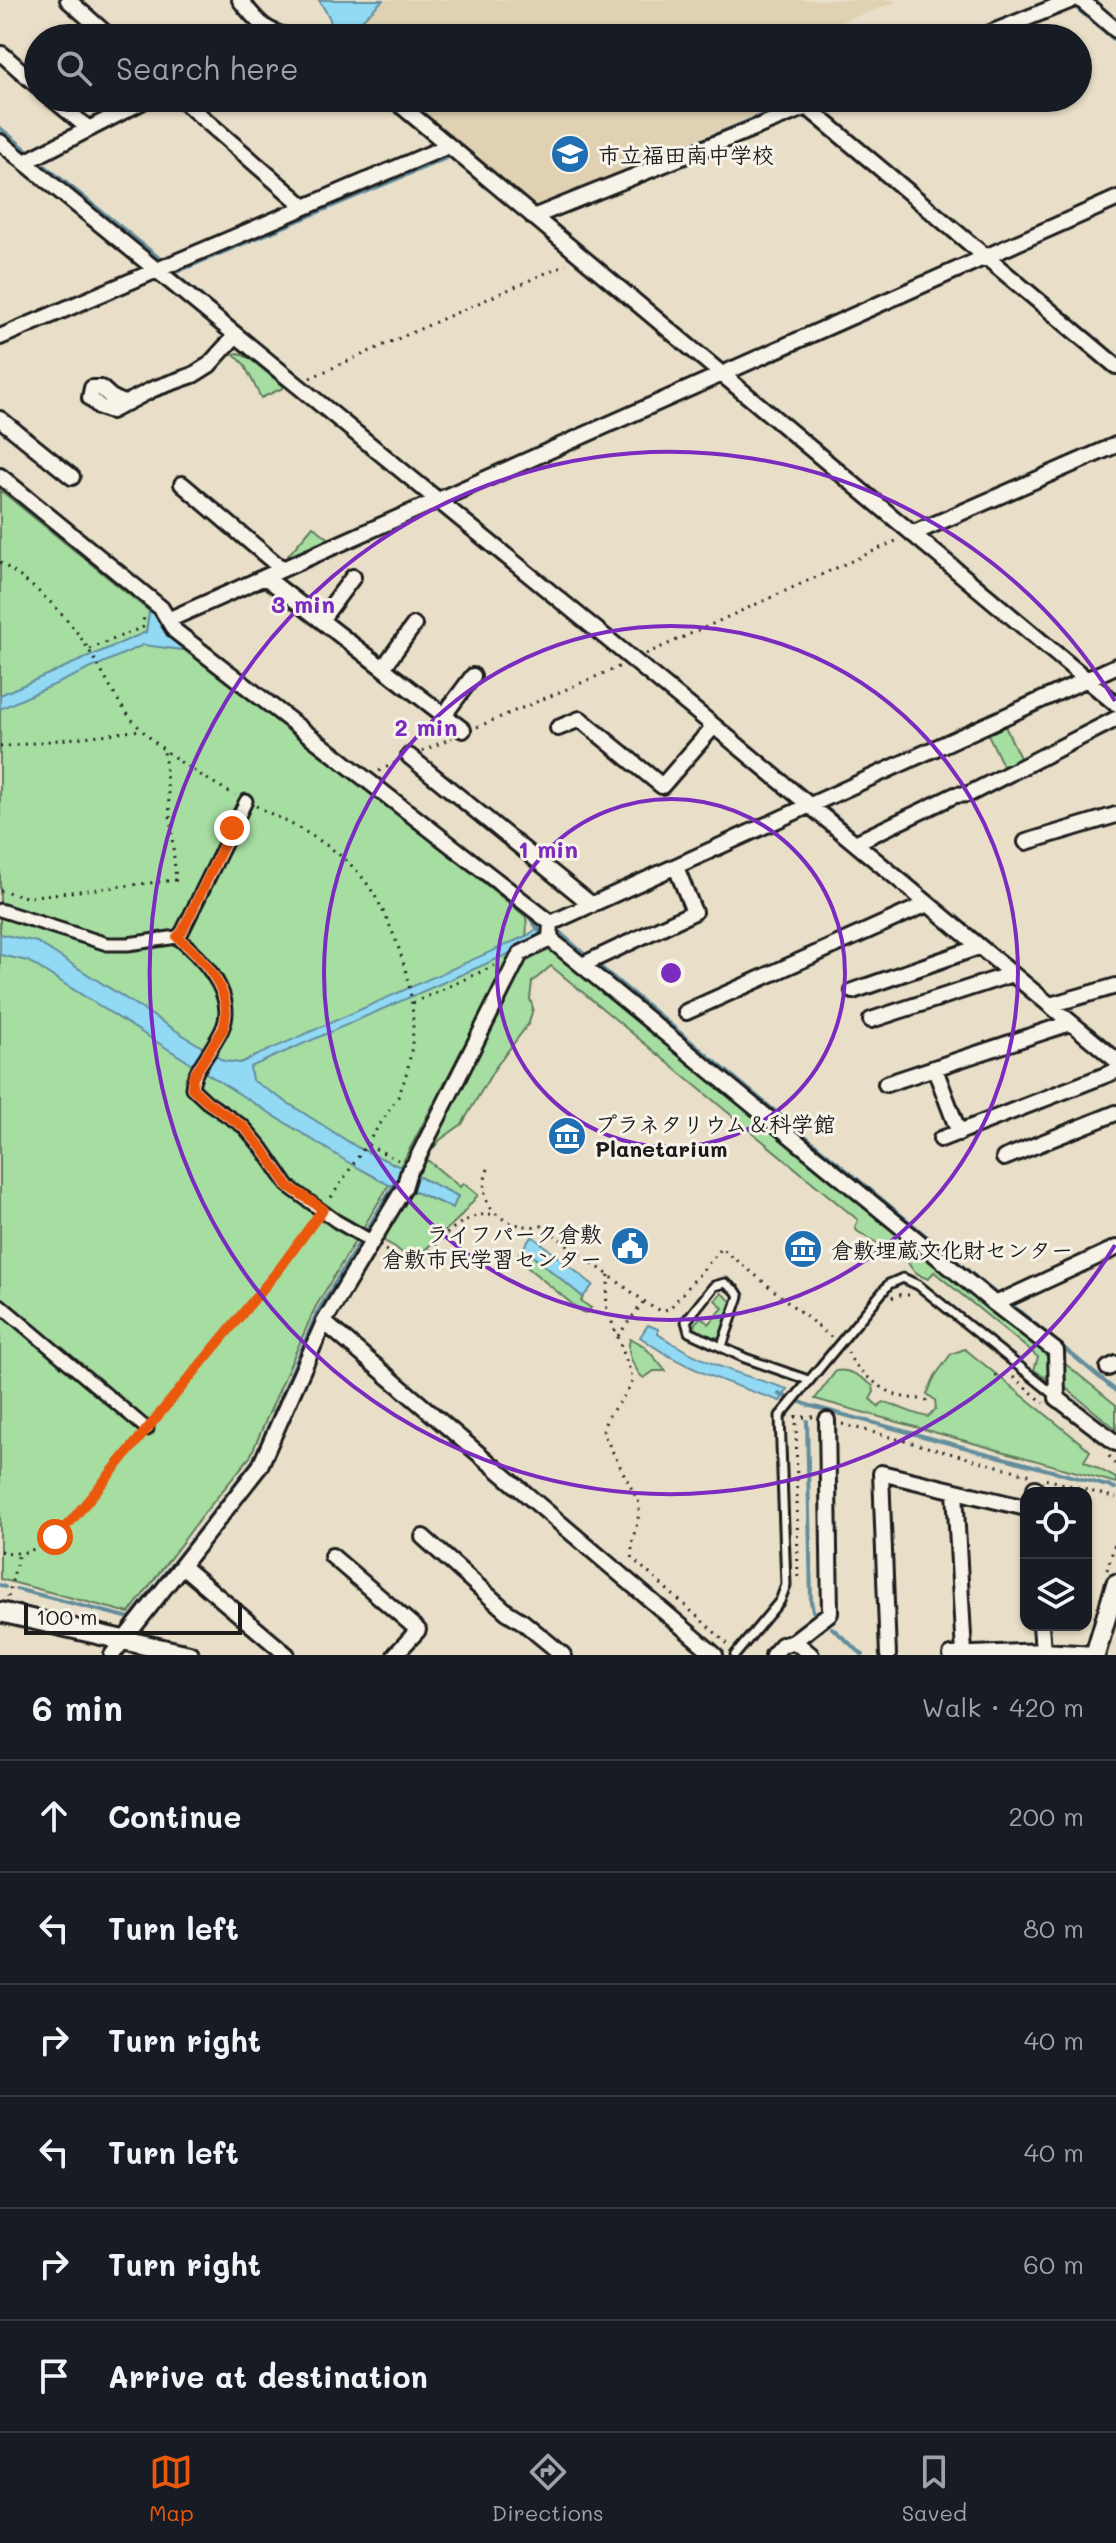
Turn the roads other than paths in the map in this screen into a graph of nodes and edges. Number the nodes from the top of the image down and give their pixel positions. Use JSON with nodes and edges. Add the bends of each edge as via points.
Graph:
{"nodes":[{"id":1,"x":68,"y":0,"type":"edge"},
{"id":2,"x":240,"y":0,"type":"edge"},
{"id":3,"x":1072,"y":0,"type":"edge"},
{"id":4,"x":1081,"y":0,"type":"edge"},
{"id":5,"x":95,"y":24,"type":"edge"},
{"id":6,"x":260,"y":24,"type":"edge"},
{"id":7,"x":1013,"y":24,"type":"edge"},
{"id":8,"x":1116,"y":30,"type":"edge"},
{"id":9,"x":2,"y":54,"type":"edge"},
{"id":10,"x":24,"y":74,"type":"edge"},
{"id":11,"x":69,"y":112,"type":"edge"},
{"id":12,"x":122,"y":112,"type":"edge"},
{"id":13,"x":196,"y":112,"type":"edge"},
{"id":14,"x":408,"y":112,"type":"edge"},
{"id":15,"x":795,"y":112,"type":"edge"},
{"id":16,"x":813,"y":112,"type":"edge"},
{"id":17,"x":89,"y":129,"type":"junction"},
{"id":18,"x":0,"y":142,"type":"edge"},
{"id":19,"x":448,"y":146,"type":"junction"},
{"id":20,"x":25,"y":162,"type":"junction"},
{"id":21,"x":1116,"y":199,"type":"edge"},
{"id":22,"x":305,"y":207,"type":"junction"},
{"id":23,"x":533,"y":217,"type":"junction"},
{"id":24,"x":986,"y":257,"type":"junction"},
{"id":25,"x":157,"y":270,"type":"junction"},
{"id":26,"x":236,"y":335,"type":"junction"},
{"id":27,"x":0,"y":337,"type":"edge"},
{"id":28,"x":1116,"y":366,"type":"edge"},
{"id":29,"x":721,"y":375,"type":"junction"},
{"id":30,"x":123,"y":403,"type":"dead end"},
{"id":31,"x":0,"y":419,"type":"edge"},
{"id":32,"x":1116,"y":445,"type":"edge"},
{"id":33,"x":0,"y":476,"type":"edge"},
{"id":34,"x":72,"y":477,"type":"dead end"},
{"id":35,"x":182,"y":484,"type":"dead end"},
{"id":36,"x":436,"y":500,"type":"junction"},
{"id":37,"x":912,"y":534,"type":"junction"},
{"id":38,"x":282,"y":569,"type":"junction"},
{"id":39,"x":265,"y":577,"type":"junction"},
{"id":40,"x":353,"y":577,"type":"dead end"},
{"id":41,"x":168,"y":620,"type":"junction"},
{"id":42,"x":321,"y":620,"type":"junction"},
{"id":43,"x":414,"y":625,"type":"dead end"},
{"id":44,"x":1116,"y":666,"type":"edge"},
{"id":45,"x":383,"y":668,"type":"junction"},
{"id":46,"x":473,"y":676,"type":"dead end"},
{"id":47,"x":1086,"y":679,"type":"junction"},
{"id":48,"x":1116,"y":704,"type":"edge"},
{"id":49,"x":444,"y":715,"type":"junction"},
{"id":50,"x":1116,"y":719,"type":"edge"},
{"id":51,"x":714,"y":726,"type":"junction"},
{"id":52,"x":558,"y":728,"type":"dead end"},
{"id":53,"x":463,"y":730,"type":"dead end"},
{"id":54,"x":409,"y":756,"type":"road end"},
{"id":55,"x":246,"y":801,"type":"road end"},
{"id":56,"x":810,"y":807,"type":"junction"},
{"id":57,"x":1116,"y":815,"type":"edge"},
{"id":58,"x":1026,"y":842,"type":"dead end"},
{"id":59,"x":855,"y":843,"type":"junction"},
{"id":60,"x":676,"y":867,"type":"junction"},
{"id":61,"x":927,"y":904,"type":"junction"},
{"id":62,"x":592,"y":905,"type":"junction"},
{"id":63,"x":0,"y":910,"type":"edge"},
{"id":64,"x":551,"y":923,"type":"junction"},
{"id":65,"x":177,"y":937,"type":"junction"},
{"id":66,"x":550,"y":939,"type":"junction"},
{"id":67,"x":979,"y":947,"type":"junction"},
{"id":68,"x":582,"y":965,"type":"junction"},
{"id":69,"x":1012,"y":974,"type":"junction"},
{"id":70,"x":1116,"y":986,"type":"edge"},
{"id":71,"x":853,"y":991,"type":"dead end"},
{"id":72,"x":1050,"y":1005,"type":"junction"},
{"id":73,"x":686,"y":1012,"type":"dead end"},
{"id":74,"x":871,"y":1020,"type":"dead end"},
{"id":75,"x":1070,"y":1023,"type":"junction"},
{"id":76,"x":1116,"y":1060,"type":"edge"},
{"id":77,"x":935,"y":1069,"type":"junction"},
{"id":78,"x":1116,"y":1071,"type":"edge"},
{"id":79,"x":886,"y":1084,"type":"dead end"},
{"id":80,"x":1116,"y":1113,"type":"edge"},
{"id":81,"x":959,"y":1133,"type":"junction"},
{"id":82,"x":941,"y":1139,"type":"dead end"},
{"id":83,"x":1004,"y":1158,"type":"dead end"},
{"id":84,"x":365,"y":1238,"type":"junction"},
{"id":85,"x":1116,"y":1248,"type":"edge"},
{"id":86,"x":995,"y":1304,"type":"junction"},
{"id":87,"x":0,"y":1305,"type":"edge"},
{"id":88,"x":324,"y":1322,"type":"junction"},
{"id":89,"x":722,"y":1346,"type":"junction"},
{"id":90,"x":808,"y":1380,"type":"junction"},
{"id":91,"x":1056,"y":1404,"type":"junction"},
{"id":92,"x":827,"y":1420,"type":"road end"},
{"id":93,"x":147,"y":1429,"type":"road end"},
{"id":94,"x":1116,"y":1443,"type":"edge"},
{"id":95,"x":955,"y":1491,"type":"junction"},
{"id":96,"x":1020,"y":1507,"type":"edge"},
{"id":97,"x":423,"y":1537,"type":"dead end"},
{"id":98,"x":332,"y":1556,"type":"dead end"},
{"id":99,"x":179,"y":1569,"type":"junction"},
{"id":100,"x":1116,"y":1584,"type":"edge"},
{"id":101,"x":4,"y":1604,"type":"edge"},
{"id":102,"x":1041,"y":1631,"type":"edge"},
{"id":103,"x":794,"y":1641,"type":"junction"},
{"id":104,"x":1102,"y":1646,"type":"edge"},
{"id":105,"x":118,"y":1648,"type":"edge"},
{"id":106,"x":1043,"y":1651,"type":"junction"},
{"id":107,"x":964,"y":1654,"type":"edge"},
{"id":108,"x":189,"y":1655,"type":"edge"},
{"id":109,"x":287,"y":1655,"type":"edge"},
{"id":110,"x":395,"y":1655,"type":"edge"},
{"id":111,"x":563,"y":1655,"type":"edge"},
{"id":112,"x":715,"y":1655,"type":"edge"},
{"id":113,"x":735,"y":1655,"type":"edge"},
{"id":114,"x":773,"y":1655,"type":"edge"},
{"id":115,"x":811,"y":1655,"type":"edge"},
{"id":116,"x":888,"y":1655,"type":"edge"},
{"id":117,"x":951,"y":1655,"type":"edge"}],
"edges":[{"from":1,"to":5,"type":"street"},
{"from":2,"to":6,"type":"street"},
{"from":3,"to":7,"type":"street"},
{"from":4,"to":8,"type":"street"},
{"from":9,"to":10,"type":"street"},
{"from":11,"to":17,"type":"street"},
{"from":12,"to":17,"type":"street"},
{"from":13,"to":22,"type":"street"},
{"from":14,"to":19,"type":"street"},
{"from":15,"to":23,"type":"street"},
{"from":16,"to":24,"type":"street"},
{"from":17,"to":20,"type":"street"},
{"from":18,"to":20,"type":"street"},
{"from":19,"to":22,"type":"street"},
{"from":19,"to":23,"type":"street"},
{"from":20,"to":25,"type":"street"},
{"from":21,"to":24,"type":"street"},
{"from":22,"to":25,"type":"street"},
{"from":23,"to":29,"type":"street"},
{"from":24,"to":28,"type":"street"},
{"from":24,"to":29,"type":"street"},
{"from":25,"to":26,"type":"street"},
{"from":25,"to":27,"type":"street"},
{"from":26,"to":30,"type":"street","via":[[193,375]]},
{"from":26,"to":36,"type":"street"},
{"from":29,"to":36,"type":"street"},
{"from":29,"to":37,"type":"street"},
{"from":31,"to":34,"type":"street"},
{"from":32,"to":37,"type":"street"},
{"from":33,"to":41,"type":"street","via":[[152,600]]},
{"from":35,"to":38,"type":"street"},
{"from":36,"to":38,"type":"street"},
{"from":36,"to":51,"type":"street"},
{"from":37,"to":47,"type":"street"},
{"from":38,"to":39,"type":"street"},
{"from":39,"to":41,"type":"street"},
{"from":39,"to":42,"type":"street"},
{"from":40,"to":42,"type":"street"},
{"from":41,"to":64,"type":"street","via":[[175,631]]},
{"from":42,"to":45,"type":"street"},
{"from":43,"to":45,"type":"street"},
{"from":44,"to":47,"type":"street"},
{"from":45,"to":49,"type":"street"},
{"from":46,"to":49,"type":"street"},
{"from":47,"to":48,"type":"street"},
{"from":47,"to":56,"type":"street"},
{"from":49,"to":53,"type":"street"},
{"from":50,"to":59,"type":"street","via":[[969,794],[955,795]]},
{"from":51,"to":52,"type":"street","via":[[662,786],[580,719]]},
{"from":51,"to":56,"type":"street"},
{"from":54,"to":62,"type":"street"},
{"from":55,"to":65,"type":"street"},
{"from":56,"to":59,"type":"street"},
{"from":56,"to":60,"type":"street"},
{"from":57,"to":58,"type":"street"},
{"from":59,"to":61,"type":"street"},
{"from":60,"to":62,"type":"street"},
{"from":60,"to":68,"type":"street","via":[[694,912]]},
{"from":61,"to":67,"type":"street"},
{"from":61,"to":73,"type":"street"},
{"from":62,"to":64,"type":"street"},
{"from":63,"to":65,"type":"street","via":[[107,944]]},
{"from":64,"to":66,"type":"street"},
{"from":65,"to":84,"type":"street","via":[[209,970],[225,1002],[223,1029],[193,1077],[192,1088],[244,1127],[288,1186]]},
{"from":66,"to":68,"type":"street"},
{"from":66,"to":84,"type":"street","via":[[520,954],[404,1188]]},
{"from":67,"to":69,"type":"street"},
{"from":67,"to":71,"type":"street"},
{"from":68,"to":86,"type":"street"},
{"from":69,"to":72,"type":"street"},
{"from":69,"to":74,"type":"street"},
{"from":70,"to":72,"type":"street"},
{"from":72,"to":75,"type":"street"},
{"from":75,"to":76,"type":"street"},
{"from":75,"to":77,"type":"street"},
{"from":77,"to":79,"type":"street"},
{"from":77,"to":81,"type":"street"},
{"from":78,"to":81,"type":"street"},
{"from":80,"to":83,"type":"street"},
{"from":81,"to":82,"type":"street"},
{"from":84,"to":88,"type":"street"},
{"from":85,"to":86,"type":"street"},
{"from":86,"to":91,"type":"street","via":[[1056,1351]]},
{"from":87,"to":93,"type":"street"},
{"from":88,"to":99,"type":"street","via":[[260,1466]]},
{"from":88,"to":112,"type":"street"},
{"from":89,"to":89,"type":"lane","via":[[695,1337],[686,1327],[719,1283],[739,1296]]},
{"from":89,"to":90,"type":"lane"},
{"from":90,"to":91,"type":"lane","via":[[889,1284],[903,1278],[918,1285]]},
{"from":90,"to":113,"type":"lane","via":[[780,1416],[786,1585],[780,1601]]},
{"from":91,"to":94,"type":"street"},
{"from":92,"to":103,"type":"street","via":[[830,1613]]},
{"from":95,"to":96,"type":"street"},
{"from":95,"to":107,"type":"street"},
{"from":95,"to":116,"type":"street","via":[[881,1473]]},
{"from":97,"to":111,"type":"street"},
{"from":98,"to":110,"type":"street","via":[[418,1630]]},
{"from":99,"to":105,"type":"street"},
{"from":99,"to":109,"type":"street"},
{"from":100,"to":104,"type":"street"},
{"from":101,"to":105,"type":"street"},
{"from":102,"to":106,"type":"street"},
{"from":103,"to":114,"type":"street"},
{"from":103,"to":115,"type":"street"},
{"from":104,"to":106,"type":"street"},
{"from":105,"to":108,"type":"street"},
{"from":106,"to":107,"type":"street"},
{"from":107,"to":117,"type":"street"}]}
